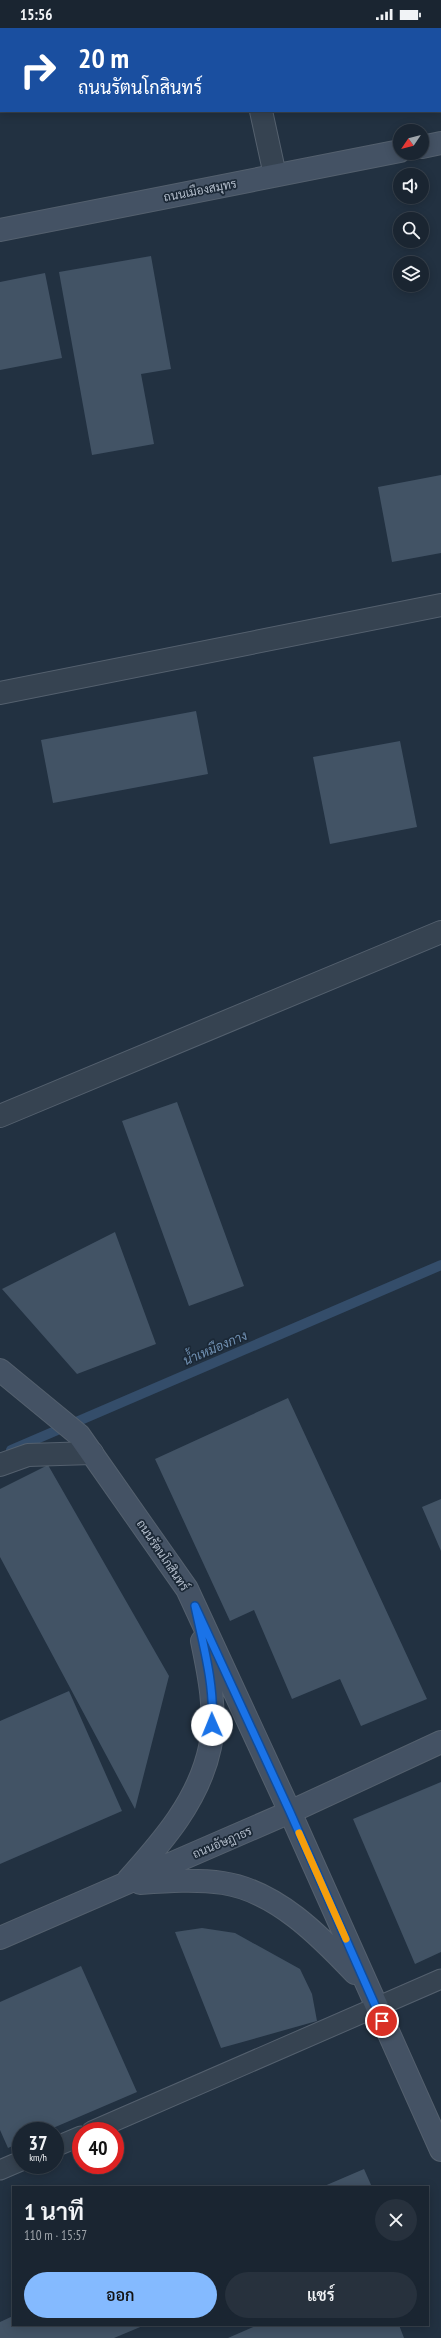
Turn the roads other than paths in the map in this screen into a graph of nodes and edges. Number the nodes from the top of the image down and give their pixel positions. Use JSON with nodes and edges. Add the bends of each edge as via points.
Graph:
{"nodes":[{"id":1,"x":261,"y":112,"type":"edge"},
{"id":2,"x":441,"y":143,"type":"edge"},
{"id":3,"x":429,"y":146,"type":"edge"},
{"id":4,"x":393,"y":152,"type":"edge"},
{"id":5,"x":275,"y":175,"type":"junction"},
{"id":6,"x":0,"y":230,"type":"edge"},
{"id":7,"x":441,"y":605,"type":"edge"},
{"id":8,"x":0,"y":693,"type":"edge"},
{"id":9,"x":441,"y":932,"type":"edge"},
{"id":10,"x":0,"y":1116,"type":"edge"},
{"id":11,"x":0,"y":1370,"type":"edge"},
{"id":12,"x":92,"y":1453,"type":"junction"},
{"id":13,"x":0,"y":1465,"type":"edge"},
{"id":14,"x":195,"y":1606,"type":"junction"},
{"id":15,"x":441,"y":1742,"type":"edge"},
{"id":16,"x":290,"y":1812,"type":"junction"},
{"id":17,"x":123,"y":1884,"type":"junction"},
{"id":18,"x":0,"y":1938,"type":"edge"},
{"id":19,"x":441,"y":1979,"type":"edge"},
{"id":20,"x":366,"y":1984,"type":"junction"},
{"id":21,"x":376,"y":2007,"type":"junction"},
{"id":22,"x":113,"y":2122,"type":"edge"},
{"id":23,"x":441,"y":2150,"type":"edge"},
{"id":24,"x":12,"y":2165,"type":"edge"},
{"id":25,"x":0,"y":2170,"type":"edge"}],
"edges":[{"from":1,"to":5,"type":"street"},
{"from":2,"to":3,"type":"street"},
{"from":4,"to":5,"type":"street","name":"ถนนเมืองสมุทร"},
{"from":5,"to":6,"type":"street","name":"ถนนเมืองสมุทร"},
{"from":7,"to":8,"type":"street"},
{"from":9,"to":10,"type":"street"},
{"from":11,"to":12,"type":"street","name":"ถนนรัตนโกสินทร์","via":[[79,1435]]},
{"from":12,"to":13,"type":"street","via":[[28,1455]]},
{"from":12,"to":14,"type":"street","name":"ถนนรัตนโกสินทร์","via":[[187,1590]]},
{"from":14,"to":16,"type":"street","name":"ถนนรัตนโกสินทร์"},
{"from":14,"to":17,"type":"street","via":[[206,1660],[212,1714],[210,1746],[199,1780],[185,1808],[166,1837]]},
{"from":15,"to":16,"type":"street","name":"ถนนอัษฎาธร"},
{"from":16,"to":17,"type":"street","name":"ถนนอัษฎาธร"},
{"from":16,"to":20,"type":"street","name":"ถนนรัตนโกสินทร์"},
{"from":17,"to":18,"type":"street","name":"ถนนอัษฎาธร"},
{"from":17,"to":20,"type":"street","via":[[195,1881],[224,1883],[248,1890],[284,1910],[326,1942]]},
{"from":19,"to":21,"type":"lane"},
{"from":20,"to":21,"type":"street","name":"ถนนรัตนโกสินทร์"},
{"from":21,"to":22,"type":"lane"},
{"from":21,"to":23,"type":"street","name":"ถนนรัตนโกสินทร์"},
{"from":24,"to":25,"type":"lane"}]}
